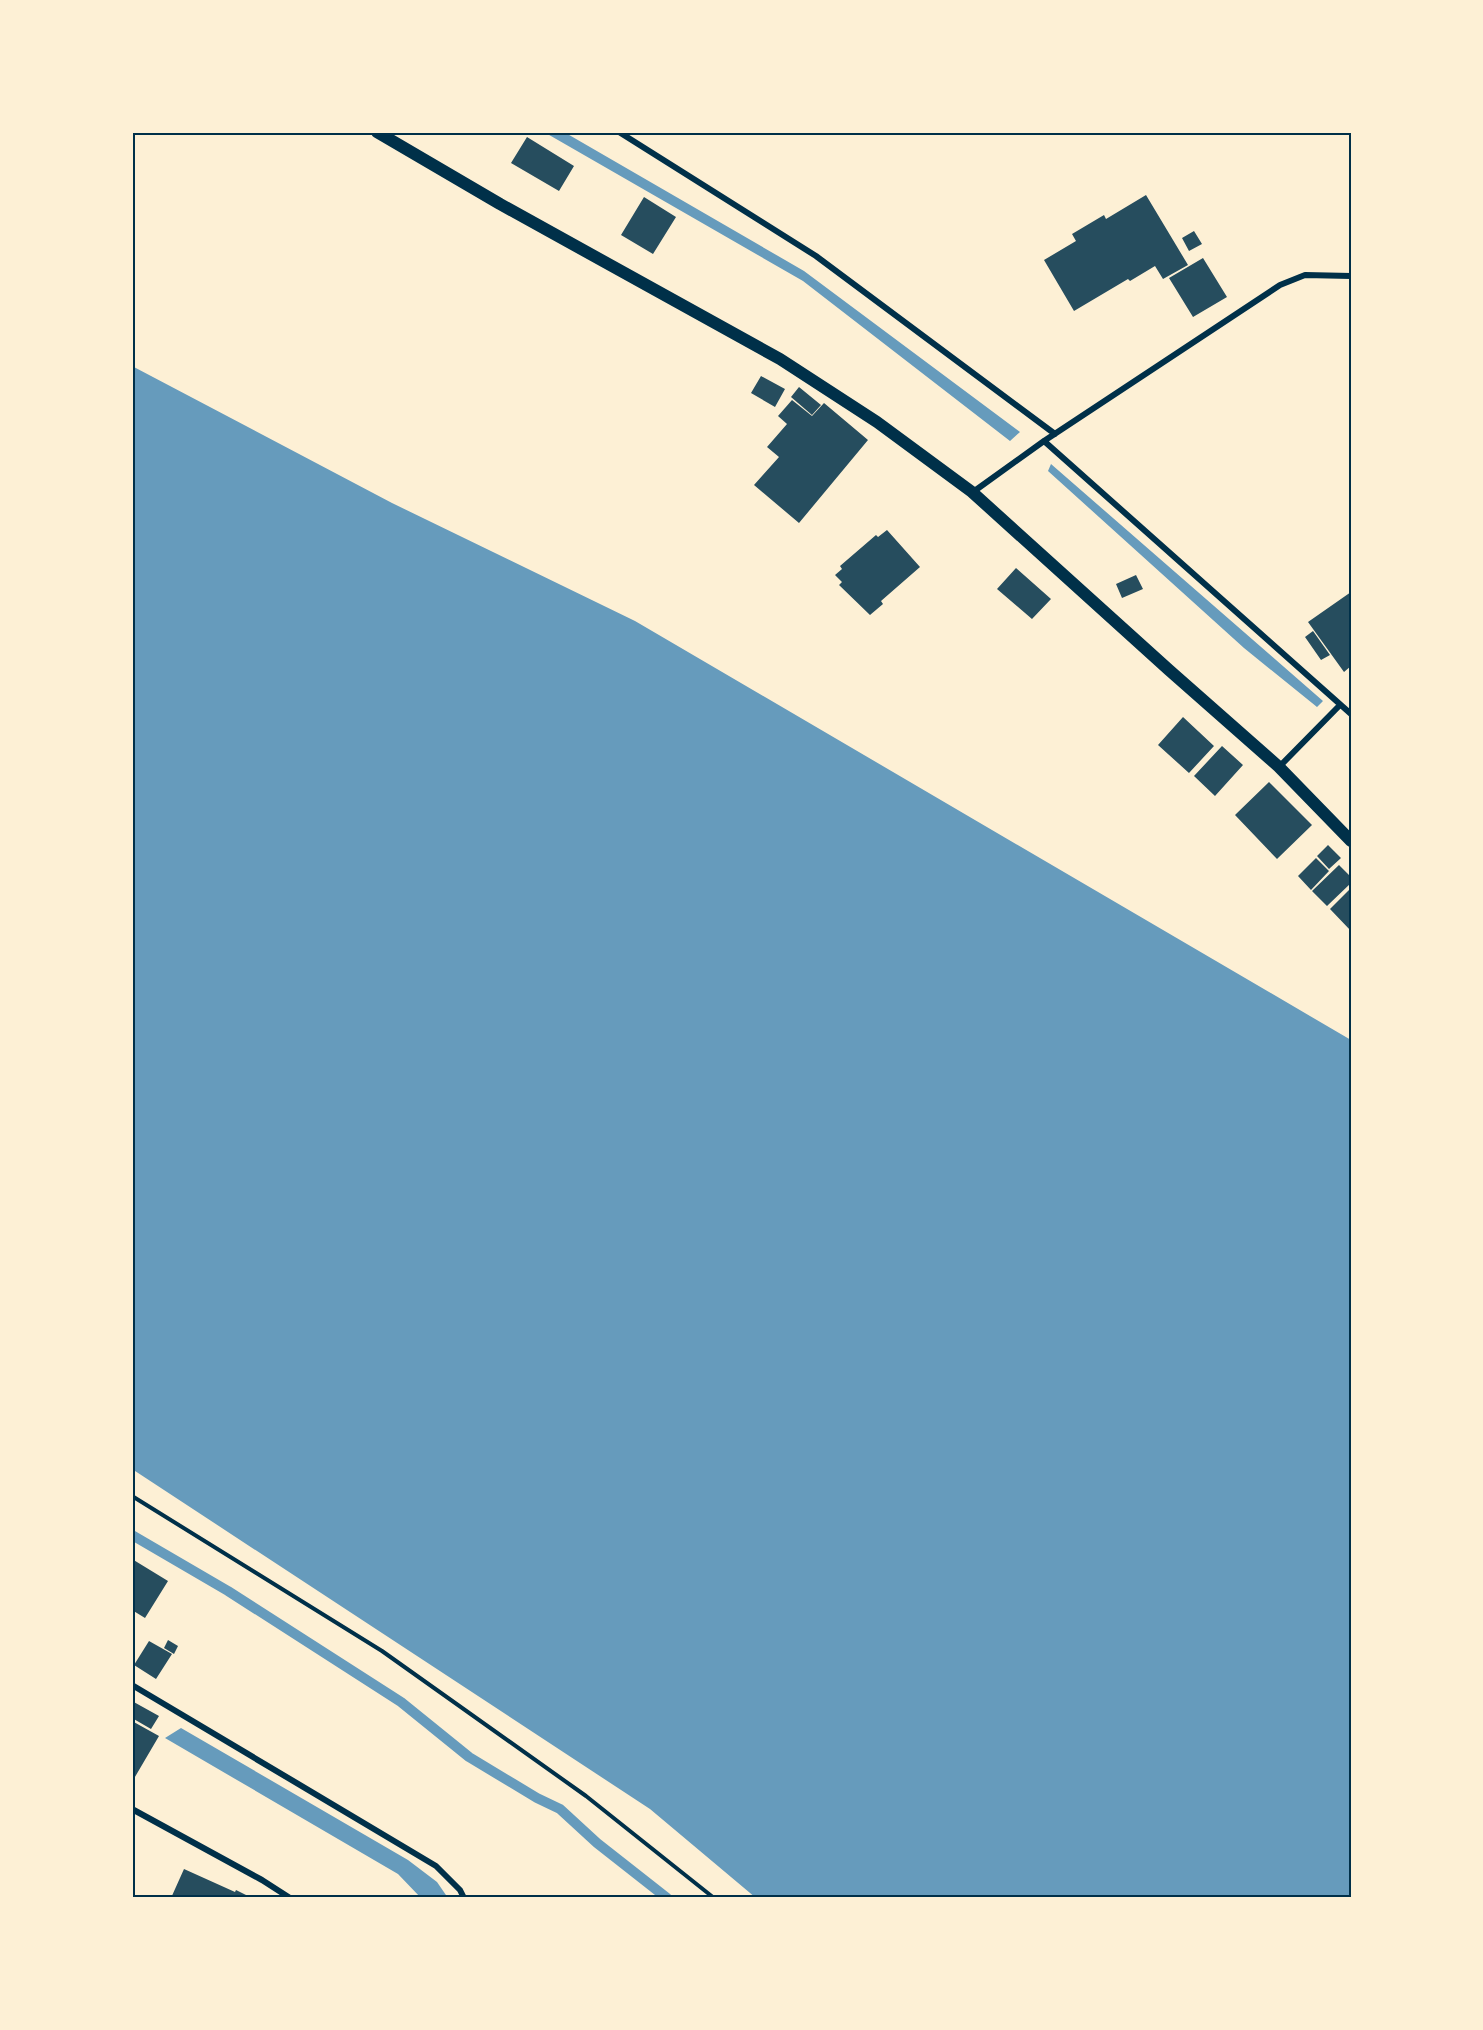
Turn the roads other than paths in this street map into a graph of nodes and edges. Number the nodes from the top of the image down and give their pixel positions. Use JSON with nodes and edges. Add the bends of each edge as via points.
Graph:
{"nodes":[{"id":1,"x":377,"y":132,"type":"edge"},
{"id":2,"x":618,"y":132,"type":"edge"},
{"id":3,"x":1351,"y":276,"type":"edge"},
{"id":4,"x":1054,"y":435,"type":"junction"},
{"id":5,"x":1044,"y":441,"type":"junction"},
{"id":6,"x":972,"y":492,"type":"junction"},
{"id":7,"x":1340,"y":705,"type":"junction"},
{"id":8,"x":1351,"y":714,"type":"edge"},
{"id":9,"x":1279,"y":767,"type":"junction"},
{"id":10,"x":1351,"y":841,"type":"edge"},
{"id":11,"x":132,"y":1686,"type":"edge"},
{"id":12,"x":132,"y":1809,"type":"edge"},
{"id":13,"x":290,"y":1898,"type":"edge"},
{"id":14,"x":464,"y":1898,"type":"edge"}],
"edges":[{"from":1,"to":6,"type":"main road","via":[[780,359],[877,422]]},
{"from":2,"to":4,"type":"street","via":[[816,256]]},
{"from":3,"to":4,"type":"street","via":[[1305,275],[1280,285]]},
{"from":4,"to":5,"type":"street"},
{"from":5,"to":6,"type":"street"},
{"from":5,"to":7,"type":"street"},
{"from":6,"to":9,"type":"main road"},
{"from":7,"to":8,"type":"street"},
{"from":7,"to":9,"type":"street"},
{"from":9,"to":10,"type":"main road"},
{"from":11,"to":14,"type":"street","via":[[436,1866]]},
{"from":12,"to":13,"type":"street"}]}
